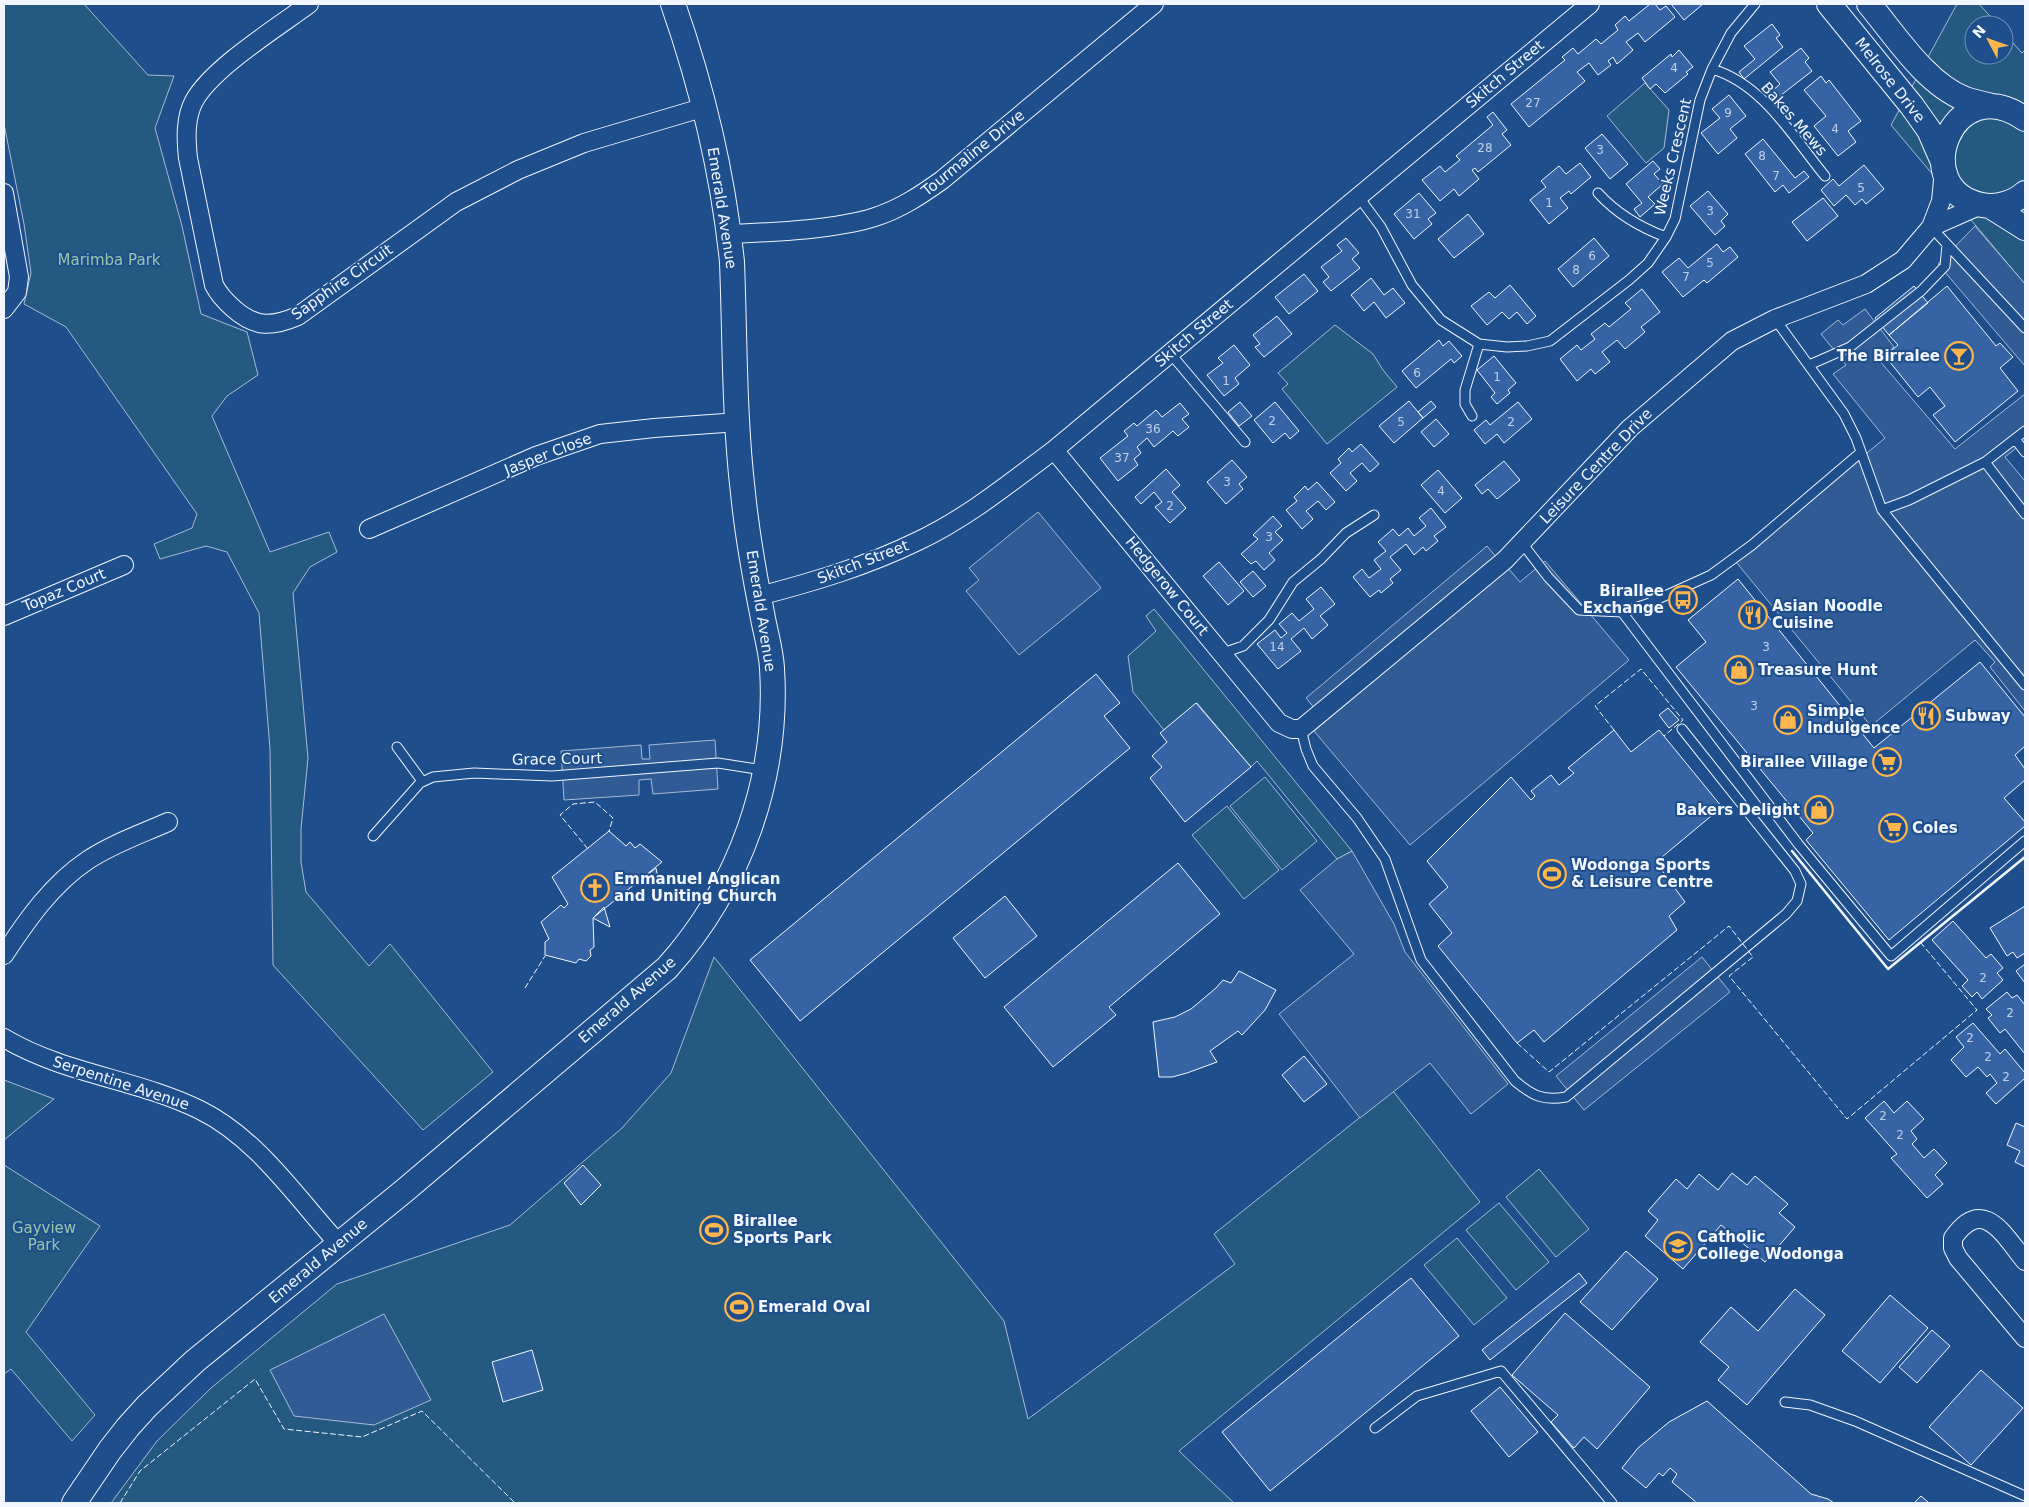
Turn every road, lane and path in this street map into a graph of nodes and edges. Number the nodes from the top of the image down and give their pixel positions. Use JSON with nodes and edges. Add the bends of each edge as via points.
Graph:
{"nodes":[{"id":1,"x":309,"y":4,"type":"edge"},
{"id":2,"x":673,"y":4,"type":"edge"},
{"id":3,"x":1154,"y":4,"type":"edge"},
{"id":4,"x":1590,"y":4,"type":"edge"},
{"id":5,"x":1755,"y":4,"type":"edge"},
{"id":6,"x":1829,"y":4,"type":"edge"},
{"id":7,"x":1869,"y":4,"type":"edge"},
{"id":8,"x":1712,"y":69,"type":"junction"},
{"id":9,"x":2007,"y":105,"type":"edge"},
{"id":10,"x":705,"y":107,"type":"junction"},
{"id":11,"x":2025,"y":119,"type":"edge"},
{"id":12,"x":1944,"y":166,"type":"junction"},
{"id":13,"x":1825,"y":176,"type":"dead end"},
{"id":14,"x":1598,"y":193,"type":"dead end"},
{"id":15,"x":2025,"y":193,"type":"edge"},
{"id":16,"x":4,"y":194,"type":"edge"},
{"id":17,"x":1358,"y":196,"type":"junction"},
{"id":18,"x":1986,"y":205,"type":"junction"},
{"id":19,"x":1931,"y":227,"type":"junction"},
{"id":20,"x":2025,"y":228,"type":"edge"},
{"id":21,"x":729,"y":234,"type":"junction"},
{"id":22,"x":1666,"y":237,"type":"junction"},
{"id":23,"x":1947,"y":245,"type":"junction"},
{"id":24,"x":4,"y":309,"type":"edge"},
{"id":25,"x":1775,"y":319,"type":"junction"},
{"id":26,"x":2025,"y":328,"type":"edge"},
{"id":27,"x":1479,"y":344,"type":"junction"},
{"id":28,"x":1170,"y":353,"type":"junction"},
{"id":29,"x":1809,"y":365,"type":"junction"},
{"id":30,"x":1472,"y":416,"type":"dead end"},
{"id":31,"x":738,"y":422,"type":"junction"},
{"id":32,"x":2025,"y":431,"type":"edge"},
{"id":33,"x":2015,"y":439,"type":"junction"},
{"id":34,"x":1245,"y":442,"type":"dead end"},
{"id":35,"x":1054,"y":450,"type":"junction"},
{"id":36,"x":1860,"y":452,"type":"junction"},
{"id":37,"x":2025,"y":452,"type":"edge"},
{"id":38,"x":1985,"y":462,"type":"junction"},
{"id":39,"x":1882,"y":510,"type":"junction"},
{"id":40,"x":2025,"y":514,"type":"edge"},
{"id":41,"x":1374,"y":515,"type":"dead end"},
{"id":42,"x":369,"y":529,"type":"dead end"},
{"id":43,"x":1522,"y":543,"type":"junction"},
{"id":44,"x":124,"y":565,"type":"dead end"},
{"id":45,"x":759,"y":596,"type":"junction"},
{"id":46,"x":1622,"y":612,"type":"junction"},
{"id":47,"x":4,"y":616,"type":"edge"},
{"id":48,"x":1223,"y":654,"type":"junction"},
{"id":49,"x":2025,"y":685,"type":"edge"},
{"id":50,"x":1301,"y":729,"type":"junction"},
{"id":51,"x":1682,"y":729,"type":"dead end"},
{"id":52,"x":397,"y":747,"type":"dead end"},
{"id":53,"x":766,"y":770,"type":"junction"},
{"id":54,"x":422,"y":781,"type":"junction"},
{"id":55,"x":168,"y":822,"type":"dead end"},
{"id":56,"x":373,"y":836,"type":"dead end"},
{"id":57,"x":2025,"y":841,"type":"edge"},
{"id":58,"x":4,"y":955,"type":"edge"},
{"id":59,"x":4,"y":1038,"type":"edge"},
{"id":60,"x":338,"y":1243,"type":"junction"},
{"id":61,"x":2025,"y":1261,"type":"edge"},
{"id":62,"x":2025,"y":1338,"type":"edge"},
{"id":63,"x":1785,"y":1402,"type":"dead end"},
{"id":64,"x":1375,"y":1428,"type":"dead end"},
{"id":65,"x":2025,"y":1496,"type":"edge"},
{"id":66,"x":74,"y":1503,"type":"edge"},
{"id":67,"x":1612,"y":1503,"type":"edge"}],
"edges":[{"from":1,"to":10,"type":"street","name":"Sapphire Circuit","via":[[212,78],[194,101],[187,124],[188,158],[214,285],[225,301],[246,319],[256,323],[285,322],[298,316],[456,202],[518,170],[584,143]]},
{"from":2,"to":10,"type":"street","name":"Emerald Avenue"},
{"from":3,"to":21,"type":"street","name":"Tourmaline Drive","via":[[942,180],[910,202],[875,217],[837,225]]},
{"from":4,"to":17,"type":"street","name":"Skitch Street"},
{"from":5,"to":8,"type":"lane","name":"Weeks Crescent","via":[[1731,33]]},
{"from":6,"to":12,"type":"street","name":"Melrose Drive","via":[[1912,106],[1929,130]]},
{"from":7,"to":9,"type":"street","name":"Melrose Drive","via":[[1930,76],[1947,90],[1964,99]]},
{"from":8,"to":13,"type":"lane","name":"Bakes Mews","via":[[1726,73],[1753,90]]},
{"from":8,"to":22,"type":"lane","name":"Weeks Crescent","via":[[1700,100],[1675,219]]},
{"from":9,"to":11,"type":"street","name":"Melrose Drive"},
{"from":9,"to":12,"type":"street","via":[[1965,114],[1947,135],[1943,148]]},
{"from":10,"to":21,"type":"street","name":"Emerald Avenue"},
{"from":12,"to":18,"type":"street","name":"Melrose Drive","via":[[1948,180],[1962,196]]},
{"from":12,"to":19,"type":"street","name":"Leisure Centre Drive","via":[[1941,201]]},
{"from":14,"to":22,"type":"lane","via":[[1611,208],[1641,228]]},
{"from":15,"to":18,"type":"street","via":[[2006,204]]},
{"from":16,"to":24,"type":"street","via":[[20,276],[17,292]]},
{"from":17,"to":27,"type":"lane","name":"Weeks Crescent","via":[[1381,227],[1412,285],[1425,302],[1441,320]]},
{"from":17,"to":28,"type":"street","name":"Skitch Street"},
{"from":18,"to":19,"type":"street","name":"Leisure Centre Drive"},
{"from":18,"to":20,"type":"street"},
{"from":19,"to":23,"type":"lane"},
{"from":19,"to":25,"type":"street","name":"Leisure Centre Drive","via":[[1903,260],[1866,284]]},
{"from":21,"to":31,"type":"street","name":"Emerald Avenue"},
{"from":22,"to":27,"type":"lane","name":"Weeks Crescent","via":[[1648,263],[1550,341],[1507,347]]},
{"from":23,"to":26,"type":"lane"},
{"from":23,"to":29,"type":"lane","via":[[1945,266],[1921,291],[1850,347]]},
{"from":25,"to":29,"type":"lane"},
{"from":25,"to":43,"type":"street","name":"Leisure Centre Drive","via":[[1732,340],[1630,428]]},
{"from":27,"to":30,"type":"lane","via":[[1465,390],[1465,404]]},
{"from":28,"to":34,"type":"lane"},
{"from":28,"to":35,"type":"street","name":"Skitch Street"},
{"from":29,"to":36,"type":"lane","via":[[1844,414]]},
{"from":31,"to":42,"type":"street","name":"Jasper Close","via":[[600,434],[536,456]]},
{"from":31,"to":45,"type":"street","name":"Emerald Avenue","via":[[742,493]]},
{"from":32,"to":33,"type":"lane"},
{"from":33,"to":37,"type":"lane"},
{"from":33,"to":38,"type":"lane"},
{"from":35,"to":45,"type":"street","name":"Skitch Street","via":[[968,513],[918,541],[834,576]]},
{"from":35,"to":48,"type":"street","name":"Hedgerow Court"},
{"from":36,"to":39,"type":"lane"},
{"from":36,"to":46,"type":"lane","via":[[1752,545],[1711,575]]},
{"from":38,"to":39,"type":"lane"},
{"from":38,"to":40,"type":"lane"},
{"from":39,"to":49,"type":"lane"},
{"from":41,"to":48,"type":"lane","via":[[1346,533],[1321,560],[1293,582],[1269,620],[1243,646]]},
{"from":43,"to":46,"type":"lane","via":[[1579,610]]},
{"from":43,"to":50,"type":"street","name":"Leisure Centre Drive"},
{"from":44,"to":47,"type":"street","name":"Topaz Court"},
{"from":45,"to":53,"type":"street","name":"Emerald Avenue","via":[[772,667],[772,716]]},
{"from":46,"to":57,"type":"lane","via":[[1799,845],[1891,956]]},
{"from":48,"to":50,"type":"street","name":"Hedgerow Court","via":[[1279,724]]},
{"from":50,"to":51,"type":"lane","via":[[1313,766],[1357,818],[1385,859],[1421,960],[1515,1081],[1533,1094],[1551,1100],[1566,1098],[1786,914],[1796,900],[1801,884],[1795,871]]},
{"from":52,"to":54,"type":"lane"},
{"from":53,"to":54,"type":"lane","name":"Grace Court","via":[[718,763],[552,776],[474,773]]},
{"from":53,"to":60,"type":"street","name":"Emerald Avenue","via":[[731,872],[710,910],[677,957],[650,984]]},
{"from":54,"to":56,"type":"lane"},
{"from":55,"to":58,"type":"street","via":[[88,860],[70,874],[33,913]]},
{"from":59,"to":60,"type":"street","name":"Serpentine Avenue","via":[[43,1058],[134,1084],[201,1110],[266,1159]]},
{"from":60,"to":66,"type":"street","name":"Emerald Avenue","via":[[196,1361],[148,1406],[110,1450]]},
{"from":61,"to":62,"type":"street","via":[[2000,1231],[1985,1219],[1968,1220],[1953,1238],[1958,1258]]},
{"from":63,"to":65,"type":"lane","via":[[1810,1405],[1855,1421]]},
{"from":64,"to":67,"type":"lane","via":[[1417,1396],[1501,1371]]}]}
